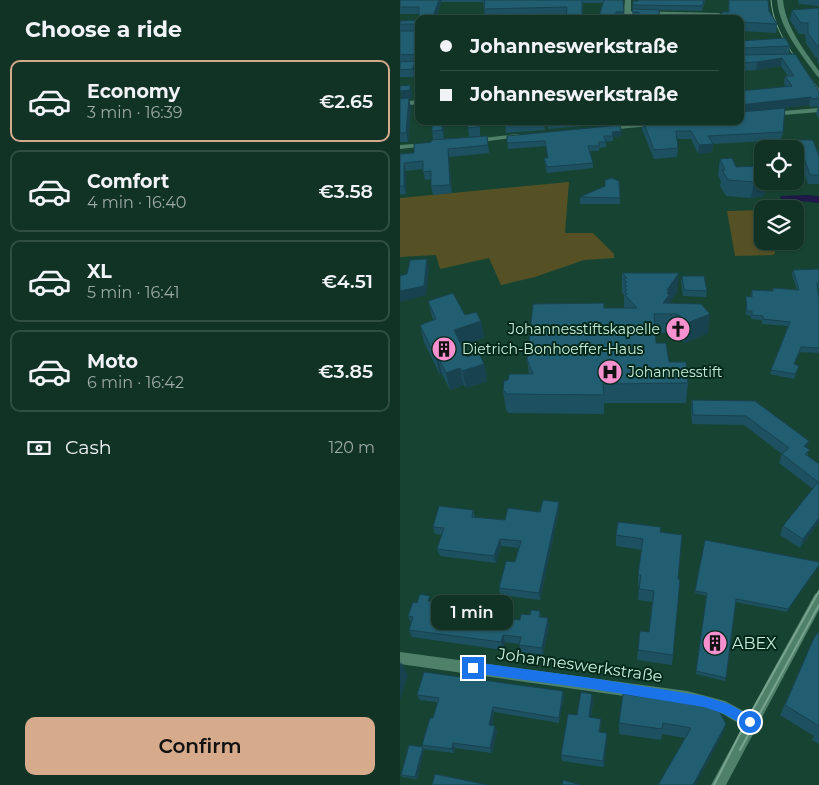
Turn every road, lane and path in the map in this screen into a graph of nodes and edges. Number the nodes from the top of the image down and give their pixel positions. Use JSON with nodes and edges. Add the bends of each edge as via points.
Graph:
{"nodes":[{"id":1,"x":628,"y":0,"type":"edge"},
{"id":2,"x":780,"y":0,"type":"edge"},
{"id":3,"x":628,"y":15,"type":"edge"},
{"id":4,"x":798,"y":57,"type":"edge"},
{"id":5,"x":808,"y":59,"type":"junction"},
{"id":6,"x":819,"y":63,"type":"edge"},
{"id":7,"x":415,"y":65,"type":"edge"},
{"id":8,"x":400,"y":66,"type":"edge"},
{"id":9,"x":819,"y":75,"type":"edge"},
{"id":10,"x":415,"y":102,"type":"edge"},
{"id":11,"x":400,"y":104,"type":"edge"},
{"id":12,"x":819,"y":110,"type":"edge"},
{"id":13,"x":760,"y":115,"type":"edge"},
{"id":14,"x":622,"y":125,"type":"edge"},
{"id":15,"x":602,"y":128,"type":"edge"},
{"id":16,"x":522,"y":136,"type":"edge"},
{"id":17,"x":468,"y":141,"type":"edge"},
{"id":18,"x":432,"y":144,"type":"edge"},
{"id":19,"x":400,"y":147,"type":"edge"},
{"id":20,"x":819,"y":598,"type":"edge"},
{"id":21,"x":400,"y":658,"type":"edge"},
{"id":22,"x":750,"y":722,"type":"junction"},
{"id":23,"x":718,"y":785,"type":"edge"}],
"edges":[{"from":1,"to":3,"type":"street"},
{"from":2,"to":5,"type":"street","via":[[784,20]]},
{"from":4,"to":5,"type":"street"},
{"from":5,"to":6,"type":"street"},
{"from":5,"to":9,"type":"street"},
{"from":7,"to":8,"type":"street"},
{"from":10,"to":11,"type":"street"},
{"from":12,"to":13,"type":"street"},
{"from":14,"to":15,"type":"street"},
{"from":16,"to":17,"type":"street"},
{"from":18,"to":19,"type":"street"},
{"from":20,"to":22,"type":"street"},
{"from":21,"to":22,"type":"street","name":"Johanneswerkstraße","via":[[687,698],[725,708]]},
{"from":22,"to":23,"type":"street"}]}
